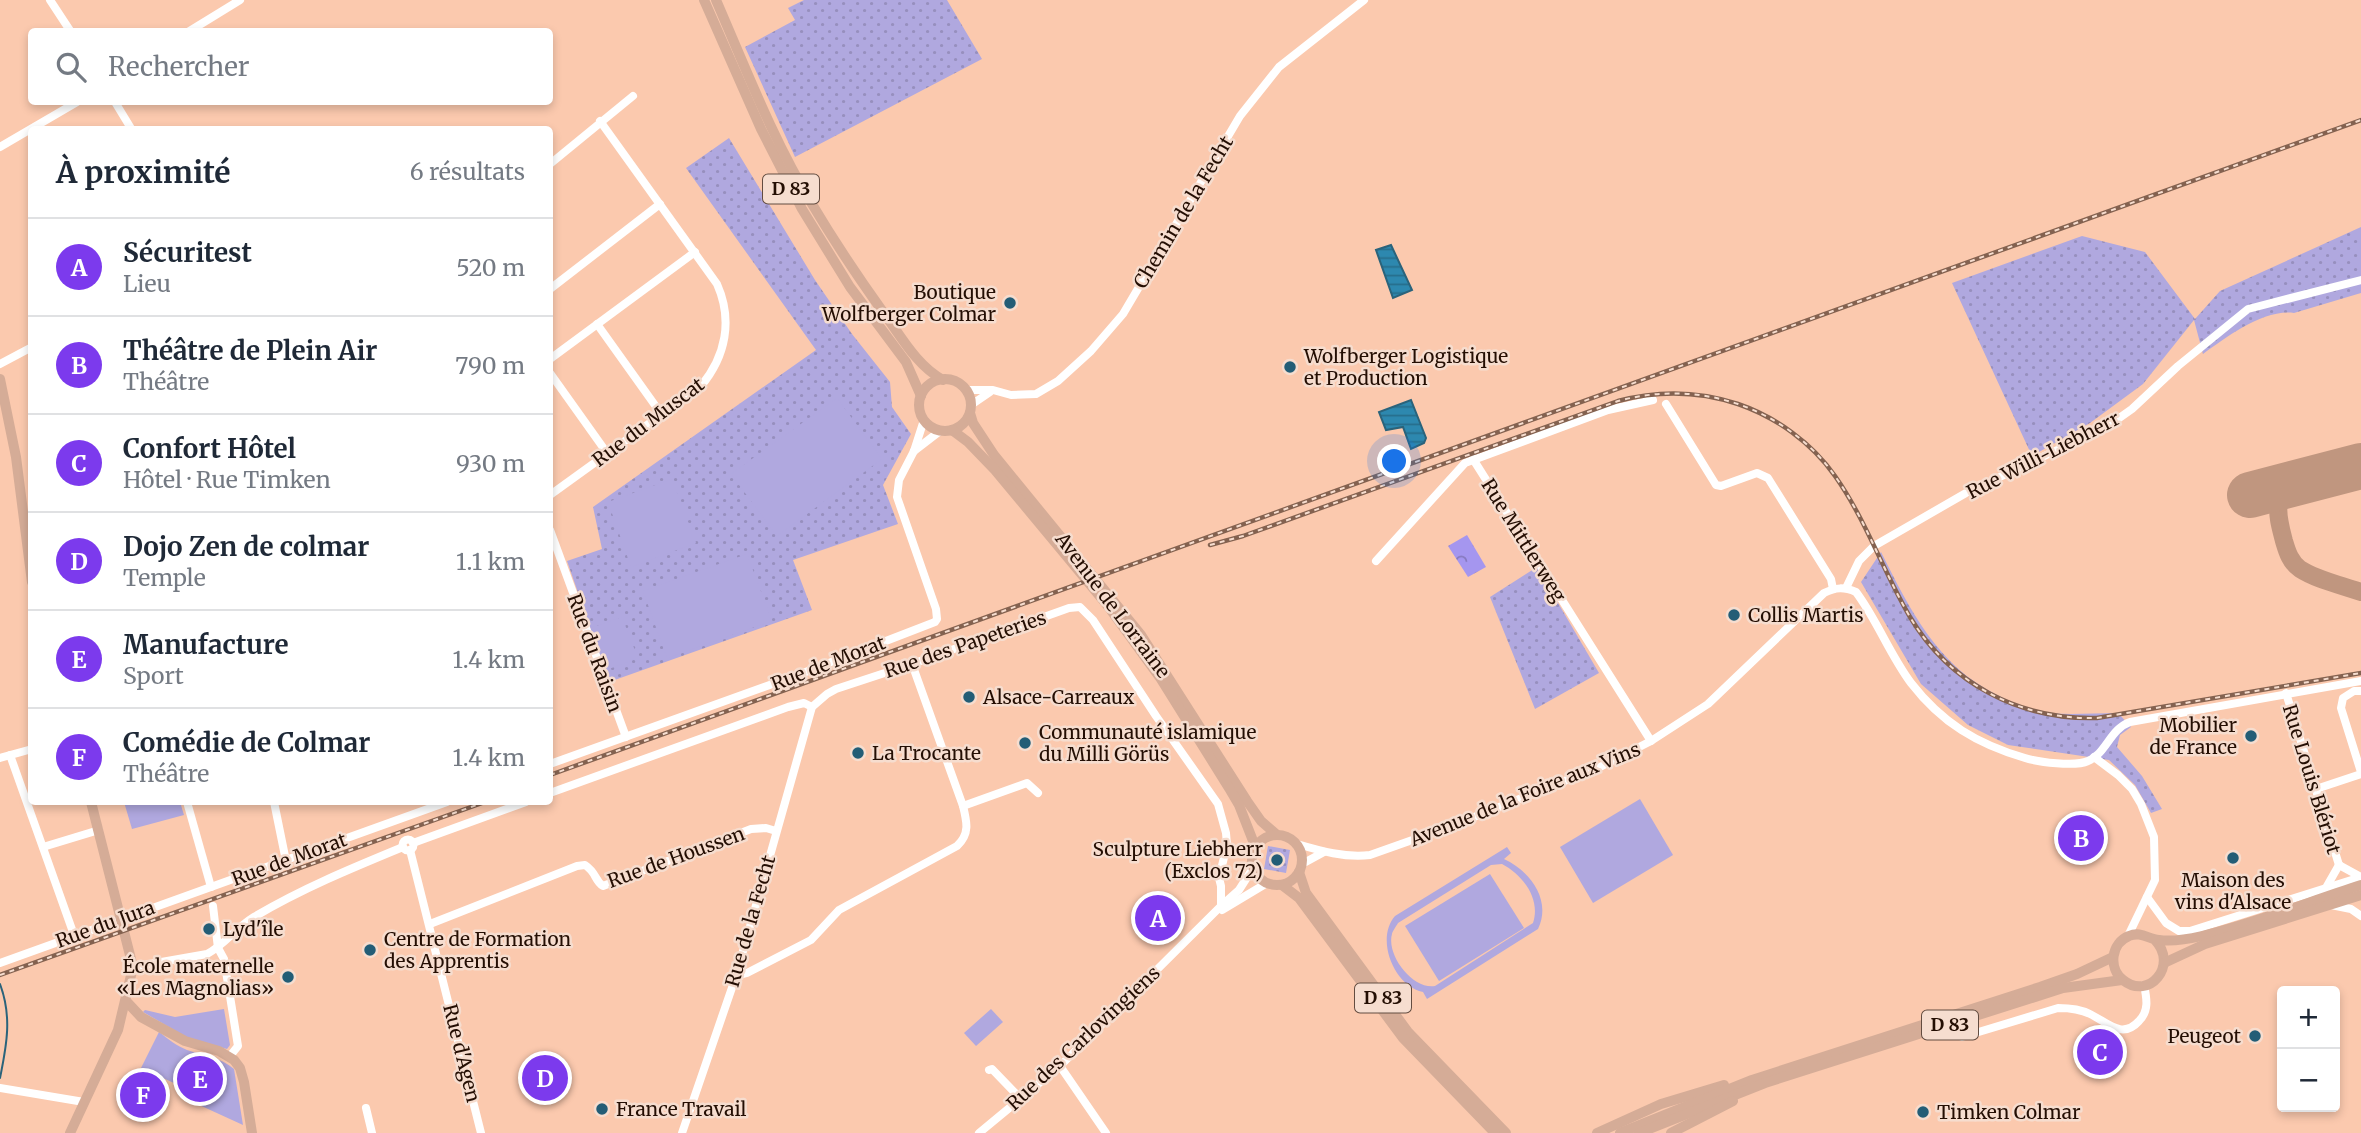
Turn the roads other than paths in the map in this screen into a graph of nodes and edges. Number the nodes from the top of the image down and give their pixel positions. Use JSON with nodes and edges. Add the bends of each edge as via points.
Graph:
{"nodes":[{"id":1,"x":50,"y":0,"type":"edge"},
{"id":2,"x":240,"y":0,"type":"edge"},
{"id":3,"x":704,"y":0,"type":"edge"},
{"id":4,"x":716,"y":0,"type":"edge"},
{"id":5,"x":1364,"y":0,"type":"edge"},
{"id":6,"x":68,"y":28,"type":"edge"},
{"id":7,"x":194,"y":28,"type":"edge"},
{"id":8,"x":633,"y":96,"type":"dead end"},
{"id":9,"x":71,"y":105,"type":"edge"},
{"id":10,"x":117,"y":105,"type":"edge"},
{"id":11,"x":600,"y":121,"type":"junction"},
{"id":12,"x":35,"y":126,"type":"edge"},
{"id":13,"x":130,"y":126,"type":"edge"},
{"id":14,"x":28,"y":130,"type":"edge"},
{"id":15,"x":0,"y":147,"type":"edge"},
{"id":16,"x":553,"y":161,"type":"edge"},
{"id":17,"x":660,"y":204,"type":"junction"},
{"id":18,"x":695,"y":252,"type":"junction"},
{"id":19,"x":2361,"y":280,"type":"edge"},
{"id":20,"x":553,"y":287,"type":"edge"},
{"id":21,"x":597,"y":324,"type":"junction"},
{"id":22,"x":28,"y":349,"type":"edge"},
{"id":23,"x":553,"y":357,"type":"edge"},
{"id":24,"x":0,"y":364,"type":"edge"},
{"id":25,"x":553,"y":377,"type":"edge"},
{"id":26,"x":0,"y":379,"type":"edge"},
{"id":27,"x":943,"y":380,"type":"junction"},
{"id":28,"x":965,"y":390,"type":"junction"},
{"id":29,"x":993,"y":390,"type":"junction"},
{"id":30,"x":921,"y":396,"type":"junction"},
{"id":31,"x":1653,"y":400,"type":"dead end"},
{"id":32,"x":1666,"y":404,"type":"dead end"},
{"id":33,"x":971,"y":409,"type":"junction"},
{"id":34,"x":662,"y":415,"type":"junction"},
{"id":35,"x":924,"y":420,"type":"junction"},
{"id":36,"x":952,"y":430,"type":"junction"},
{"id":37,"x":940,"y":431,"type":"junction"},
{"id":38,"x":914,"y":451,"type":"junction"},
{"id":39,"x":607,"y":453,"type":"junction"},
{"id":40,"x":1474,"y":459,"type":"junction"},
{"id":41,"x":553,"y":493,"type":"edge"},
{"id":42,"x":553,"y":538,"type":"edge"},
{"id":43,"x":28,"y":551,"type":"edge"},
{"id":44,"x":1073,"y":557,"type":"junction"},
{"id":45,"x":1376,"y":561,"type":"dead end"},
{"id":46,"x":1846,"y":588,"type":"junction"},
{"id":47,"x":1833,"y":589,"type":"junction"},
{"id":48,"x":1111,"y":603,"type":"junction"},
{"id":49,"x":912,"y":664,"type":"junction"},
{"id":50,"x":2361,"y":681,"type":"edge"},
{"id":51,"x":2361,"y":691,"type":"edge"},
{"id":52,"x":2286,"y":693,"type":"junction"},
{"id":53,"x":812,"y":707,"type":"junction"},
{"id":54,"x":626,"y":737,"type":"junction"},
{"id":55,"x":1651,"y":741,"type":"junction"},
{"id":56,"x":28,"y":750,"type":"edge"},
{"id":57,"x":10,"y":755,"type":"junction"},
{"id":58,"x":2094,"y":757,"type":"junction"},
{"id":59,"x":0,"y":758,"type":"edge"},
{"id":60,"x":553,"y":763,"type":"edge"},
{"id":61,"x":2361,"y":773,"type":"edge"},
{"id":62,"x":2316,"y":789,"type":"junction"},
{"id":63,"x":553,"y":792,"type":"edge"},
{"id":64,"x":1038,"y":793,"type":"dead end"},
{"id":65,"x":93,"y":805,"type":"edge"},
{"id":66,"x":188,"y":805,"type":"edge"},
{"id":67,"x":275,"y":805,"type":"edge"},
{"id":68,"x":439,"y":805,"type":"edge"},
{"id":69,"x":518,"y":805,"type":"edge"},
{"id":70,"x":963,"y":806,"type":"junction"},
{"id":71,"x":99,"y":830,"type":"junction"},
{"id":72,"x":776,"y":831,"type":"junction"},
{"id":73,"x":1276,"y":834,"type":"junction"},
{"id":74,"x":1297,"y":844,"type":"junction"},
{"id":75,"x":1255,"y":846,"type":"junction"},
{"id":76,"x":43,"y":847,"type":"junction"},
{"id":77,"x":409,"y":847,"type":"junction"},
{"id":78,"x":1324,"y":852,"type":"junction"},
{"id":79,"x":286,"y":861,"type":"junction"},
{"id":80,"x":2339,"y":864,"type":"junction"},
{"id":81,"x":1253,"y":868,"type":"junction"},
{"id":82,"x":1300,"y":868,"type":"junction"},
{"id":83,"x":2361,"y":877,"type":"edge"},
{"id":84,"x":1267,"y":883,"type":"junction"},
{"id":85,"x":1282,"y":885,"type":"junction"},
{"id":86,"x":2361,"y":885,"type":"edge"},
{"id":87,"x":1221,"y":886,"type":"junction"},
{"id":88,"x":211,"y":887,"type":"junction"},
{"id":89,"x":2326,"y":888,"type":"junction"},
{"id":90,"x":1239,"y":890,"type":"junction"},
{"id":91,"x":2361,"y":895,"type":"edge"},
{"id":92,"x":2147,"y":897,"type":"junction"},
{"id":93,"x":2330,"y":905,"type":"junction"},
{"id":94,"x":213,"y":906,"type":"dead end"},
{"id":95,"x":1218,"y":909,"type":"junction"},
{"id":96,"x":2138,"y":916,"type":"junction"},
{"id":97,"x":2361,"y":916,"type":"edge"},
{"id":98,"x":430,"y":925,"type":"junction"},
{"id":99,"x":2145,"y":934,"type":"junction"},
{"id":100,"x":74,"y":935,"type":"junction"},
{"id":101,"x":2128,"y":936,"type":"junction"},
{"id":102,"x":2155,"y":940,"type":"junction"},
{"id":103,"x":218,"y":948,"type":"junction"},
{"id":104,"x":2113,"y":957,"type":"junction"},
{"id":105,"x":0,"y":963,"type":"edge"},
{"id":106,"x":2164,"y":963,"type":"junction"},
{"id":107,"x":133,"y":968,"type":"junction"},
{"id":108,"x":736,"y":976,"type":"junction"},
{"id":109,"x":2122,"y":979,"type":"junction"},
{"id":110,"x":2144,"y":985,"type":"junction"},
{"id":111,"x":126,"y":1001,"type":"junction"},
{"id":112,"x":141,"y":1017,"type":"junction"},
{"id":113,"x":121,"y":1019,"type":"junction"},
{"id":114,"x":1962,"y":1037,"type":"dead end"},
{"id":115,"x":230,"y":1056,"type":"junction"},
{"id":116,"x":1060,"y":1066,"type":"junction"},
{"id":117,"x":989,"y":1070,"type":"dead end"},
{"id":118,"x":1780,"y":1079,"type":"junction"},
{"id":119,"x":1752,"y":1080,"type":"junction"},
{"id":120,"x":0,"y":1088,"type":"edge"},
{"id":121,"x":1020,"y":1098,"type":"junction"},
{"id":122,"x":84,"y":1102,"type":"junction"},
{"id":123,"x":366,"y":1108,"type":"dead end"},
{"id":124,"x":70,"y":1133,"type":"edge"},
{"id":125,"x":253,"y":1133,"type":"edge"},
{"id":126,"x":372,"y":1133,"type":"edge"},
{"id":127,"x":481,"y":1133,"type":"edge"},
{"id":128,"x":682,"y":1133,"type":"edge"},
{"id":129,"x":979,"y":1133,"type":"edge"},
{"id":130,"x":1106,"y":1133,"type":"edge"},
{"id":131,"x":1495,"y":1133,"type":"edge"},
{"id":132,"x":1506,"y":1133,"type":"edge"},
{"id":133,"x":1597,"y":1133,"type":"edge"},
{"id":134,"x":1620,"y":1133,"type":"edge"},
{"id":135,"x":1639,"y":1133,"type":"edge"},
{"id":136,"x":1671,"y":1133,"type":"edge"}],
"edges":[{"from":1,"to":6,"type":"street"},
{"from":2,"to":7,"type":"street"},
{"from":3,"to":30,"type":"main road","number":"D 83","via":[[802,209],[850,286],[906,362]]},
{"from":4,"to":27,"type":"main road","number":"D 83","via":[[811,203],[914,355]]},
{"from":5,"to":29,"type":"street","name":"Chemin de la Fecht","via":[[1279,67],[1260,89],[1123,314],[1091,351],[1036,394]]},
{"from":8,"to":11,"type":"street"},
{"from":9,"to":12,"type":"street"},
{"from":10,"to":13,"type":"street"},
{"from":11,"to":16,"type":"street"},
{"from":11,"to":17,"type":"street","name":"Rue du Muscat"},
{"from":14,"to":15,"type":"street"},
{"from":17,"to":18,"type":"street","name":"Rue du Muscat"},
{"from":17,"to":20,"type":"street"},
{"from":18,"to":21,"type":"street"},
{"from":18,"to":34,"type":"street","name":"Rue du Muscat","via":[[723,297],[723,345],[701,386]]},
{"from":19,"to":46,"type":"street","name":"Rue Willi-Liebherr","via":[[2248,309],[2108,426],[1966,493],[1874,546],[1859,561]]},
{"from":21,"to":23,"type":"street"},
{"from":21,"to":34,"type":"street"},
{"from":22,"to":24,"type":"street"},
{"from":25,"to":39,"type":"street"},
{"from":26,"to":43,"type":"main road"},
{"from":27,"to":28,"type":"main road"},
{"from":27,"to":30,"type":"main road","via":[[930,385]]},
{"from":28,"to":29,"type":"street","name":"Chemin de la Fecht"},
{"from":28,"to":33,"type":"main road"},
{"from":29,"to":33,"type":"street"},
{"from":30,"to":35,"type":"main road"},
{"from":31,"to":40,"type":"street","via":[[1608,410]]},
{"from":32,"to":47,"type":"street","via":[[1716,485],[1756,473],[1768,478]]},
{"from":33,"to":36,"type":"main road","via":[[966,421]]},
{"from":33,"to":44,"type":"main road","name":"Avenue de Lorraine","via":[[979,433],[994,455]]},
{"from":34,"to":39,"type":"street","name":"Rue du Muscat"},
{"from":35,"to":37,"type":"main road"},
{"from":35,"to":38,"type":"street","name":"Rue de Morat"},
{"from":36,"to":37,"type":"main road"},
{"from":36,"to":44,"type":"main road","name":"Avenue de Lorraine","via":[[995,470]]},
{"from":37,"to":38,"type":"street","name":"Rue de Morat"},
{"from":38,"to":54,"type":"street","name":"Rue de Morat","via":[[899,480],[897,497],[936,609],[935,622]]},
{"from":39,"to":41,"type":"street","name":"Rue du Muscat"},
{"from":40,"to":45,"type":"street","name":"Rue Mittlerweg","via":[[1457,470]]},
{"from":40,"to":55,"type":"street","name":"Rue Mittlerweg"},
{"from":42,"to":54,"type":"street","name":"Rue du Raisin"},
{"from":44,"to":48,"type":"main road","name":"Avenue de Lorraine"},
{"from":46,"to":47,"type":"street"},
{"from":46,"to":58,"type":"street","via":[[1864,603],[1910,682],[1968,735],[2035,761],[2080,763]]},
{"from":47,"to":55,"type":"street","name":"Avenue de la Foire aux Vins","via":[[1708,704]]},
{"from":48,"to":73,"type":"main road","name":"Avenue de Lorraine","via":[[1167,674],[1254,811]]},
{"from":48,"to":75,"type":"main road","name":"Avenue de Lorraine","via":[[1229,788]]},
{"from":49,"to":53,"type":"street","name":"Rue des Papeteries","via":[[836,688]]},
{"from":49,"to":70,"type":"street"},
{"from":49,"to":87,"type":"street","name":"Rue des Papeteries","via":[[1069,608],[1086,611],[1218,804],[1227,845]]},
{"from":50,"to":52,"type":"street"},
{"from":51,"to":61,"type":"street","via":[[2343,698],[2341,708]]},
{"from":52,"to":58,"type":"street","via":[[2130,722],[2115,731]]},
{"from":52,"to":62,"type":"street","name":"Rue Louis Blériot"},
{"from":53,"to":63,"type":"street","via":[[804,703],[788,707]]},
{"from":53,"to":72,"type":"street","name":"Rue de la Fecht"},
{"from":54,"to":60,"type":"street","name":"Rue de Morat"},
{"from":55,"to":78,"type":"street","name":"Avenue de la Foire aux Vins","via":[[1602,766],[1384,851],[1359,856]]},
{"from":56,"to":57,"type":"street"},
{"from":57,"to":59,"type":"street"},
{"from":57,"to":76,"type":"street"},
{"from":58,"to":92,"type":"street","via":[[2132,789],[2149,820],[2156,867]]},
{"from":61,"to":62,"type":"street"},
{"from":62,"to":80,"type":"street","name":"Rue Louis Blériot"},
{"from":64,"to":70,"type":"street","via":[[1027,783]]},
{"from":65,"to":71,"type":"main road"},
{"from":66,"to":88,"type":"street"},
{"from":67,"to":79,"type":"street"},
{"from":68,"to":79,"type":"street","name":"Rue de Morat"},
{"from":69,"to":77,"type":"street"},
{"from":70,"to":108,"type":"street","via":[[967,831],[957,846],[839,910],[802,946]]},
{"from":71,"to":76,"type":"street"},
{"from":71,"to":107,"type":"main road"},
{"from":72,"to":98,"type":"street","name":"Rue de Houssen","via":[[751,829],[603,887],[594,871],[577,866]]},
{"from":72,"to":108,"type":"street","name":"Rue de la Fecht"},
{"from":73,"to":74,"type":"main road"},
{"from":73,"to":75,"type":"main road"},
{"from":74,"to":78,"type":"street","name":"Avenue de la Foire aux Vins"},
{"from":74,"to":82,"type":"main road"},
{"from":75,"to":81,"type":"main road"},
{"from":76,"to":100,"type":"street"},
{"from":77,"to":98,"type":"street","name":"Rue d'Agen"},
{"from":77,"to":103,"type":"street","via":[[339,874],[253,918]]},
{"from":78,"to":82,"type":"street"},
{"from":79,"to":88,"type":"street","name":"Rue de Morat"},
{"from":80,"to":83,"type":"street"},
{"from":80,"to":89,"type":"street"},
{"from":81,"to":84,"type":"main road"},
{"from":81,"to":90,"type":"street","name":"Rue des Carlovingiens"},
{"from":82,"to":85,"type":"main road"},
{"from":82,"to":132,"type":"main road","number":"D 83","via":[[1306,893],[1408,1032]]},
{"from":83,"to":89,"type":"street"},
{"from":84,"to":85,"type":"main road"},
{"from":84,"to":95,"type":"street","name":"Rue des Carlovingiens"},
{"from":85,"to":131,"type":"main road","number":"D 83","via":[[1298,898],[1403,1038]]},
{"from":86,"to":102,"type":"main road","via":[[2202,936]]},
{"from":87,"to":90,"type":"street"},
{"from":87,"to":95,"type":"street","name":"Rue des Papeteries"},
{"from":88,"to":100,"type":"street","name":"Rue du Jura"},
{"from":89,"to":92,"type":"street","via":[[2179,932],[2166,923]]},
{"from":90,"to":95,"type":"street","name":"Rue des Carlovingiens"},
{"from":91,"to":93,"type":"main road"},
{"from":92,"to":96,"type":"street"},
{"from":93,"to":97,"type":"street"},
{"from":93,"to":106,"type":"main road","via":[[2205,944]]},
{"from":94,"to":103,"type":"street"},
{"from":95,"to":116,"type":"street","name":"Rue des Carlovingiens"},
{"from":96,"to":99,"type":"street"},
{"from":96,"to":101,"type":"street"},
{"from":98,"to":127,"type":"street","name":"Rue d'Agen"},
{"from":99,"to":101,"type":"main road"},
{"from":99,"to":102,"type":"main road"},
{"from":100,"to":105,"type":"street","name":"Rue du Jura"},
{"from":101,"to":104,"type":"main road"},
{"from":102,"to":106,"type":"main road","via":[[2163,950]]},
{"from":103,"to":107,"type":"street"},
{"from":103,"to":115,"type":"street","via":[[224,959],[238,1046]]},
{"from":104,"to":109,"type":"main road"},
{"from":104,"to":119,"type":"main road","number":"D 83","via":[[2039,987]]},
{"from":106,"to":110,"type":"main road","via":[[2158,977]]},
{"from":107,"to":111,"type":"main road"},
{"from":108,"to":128,"type":"street","name":"Rue de la Fecht"},
{"from":109,"to":110,"type":"main road"},
{"from":109,"to":118,"type":"main road","number":"D 83","via":[[2063,988]]},
{"from":110,"to":114,"type":"street","via":[[2145,1015],[2124,1031],[2092,1015],[2058,1008]]},
{"from":111,"to":112,"type":"main road"},
{"from":111,"to":113,"type":"main road"},
{"from":112,"to":113,"type":"main road"},
{"from":112,"to":115,"type":"main road","via":[[185,1041]]},
{"from":113,"to":122,"type":"main road"},
{"from":115,"to":125,"type":"main road","via":[[242,1073]]},
{"from":116,"to":121,"type":"street","name":"Rue des Carlovingiens"},
{"from":116,"to":130,"type":"street"},
{"from":117,"to":121,"type":"street"},
{"from":118,"to":135,"type":"main road","number":"D 83"},
{"from":118,"to":136,"type":"main road","number":"D 83"},
{"from":119,"to":133,"type":"main road","number":"D 83","via":[[1661,1104]]},
{"from":119,"to":134,"type":"main road","number":"D 83"},
{"from":120,"to":122,"type":"street"},
{"from":121,"to":129,"type":"street","name":"Rue des Carlovingiens"},
{"from":122,"to":124,"type":"main road"},
{"from":123,"to":126,"type":"street"}]}
